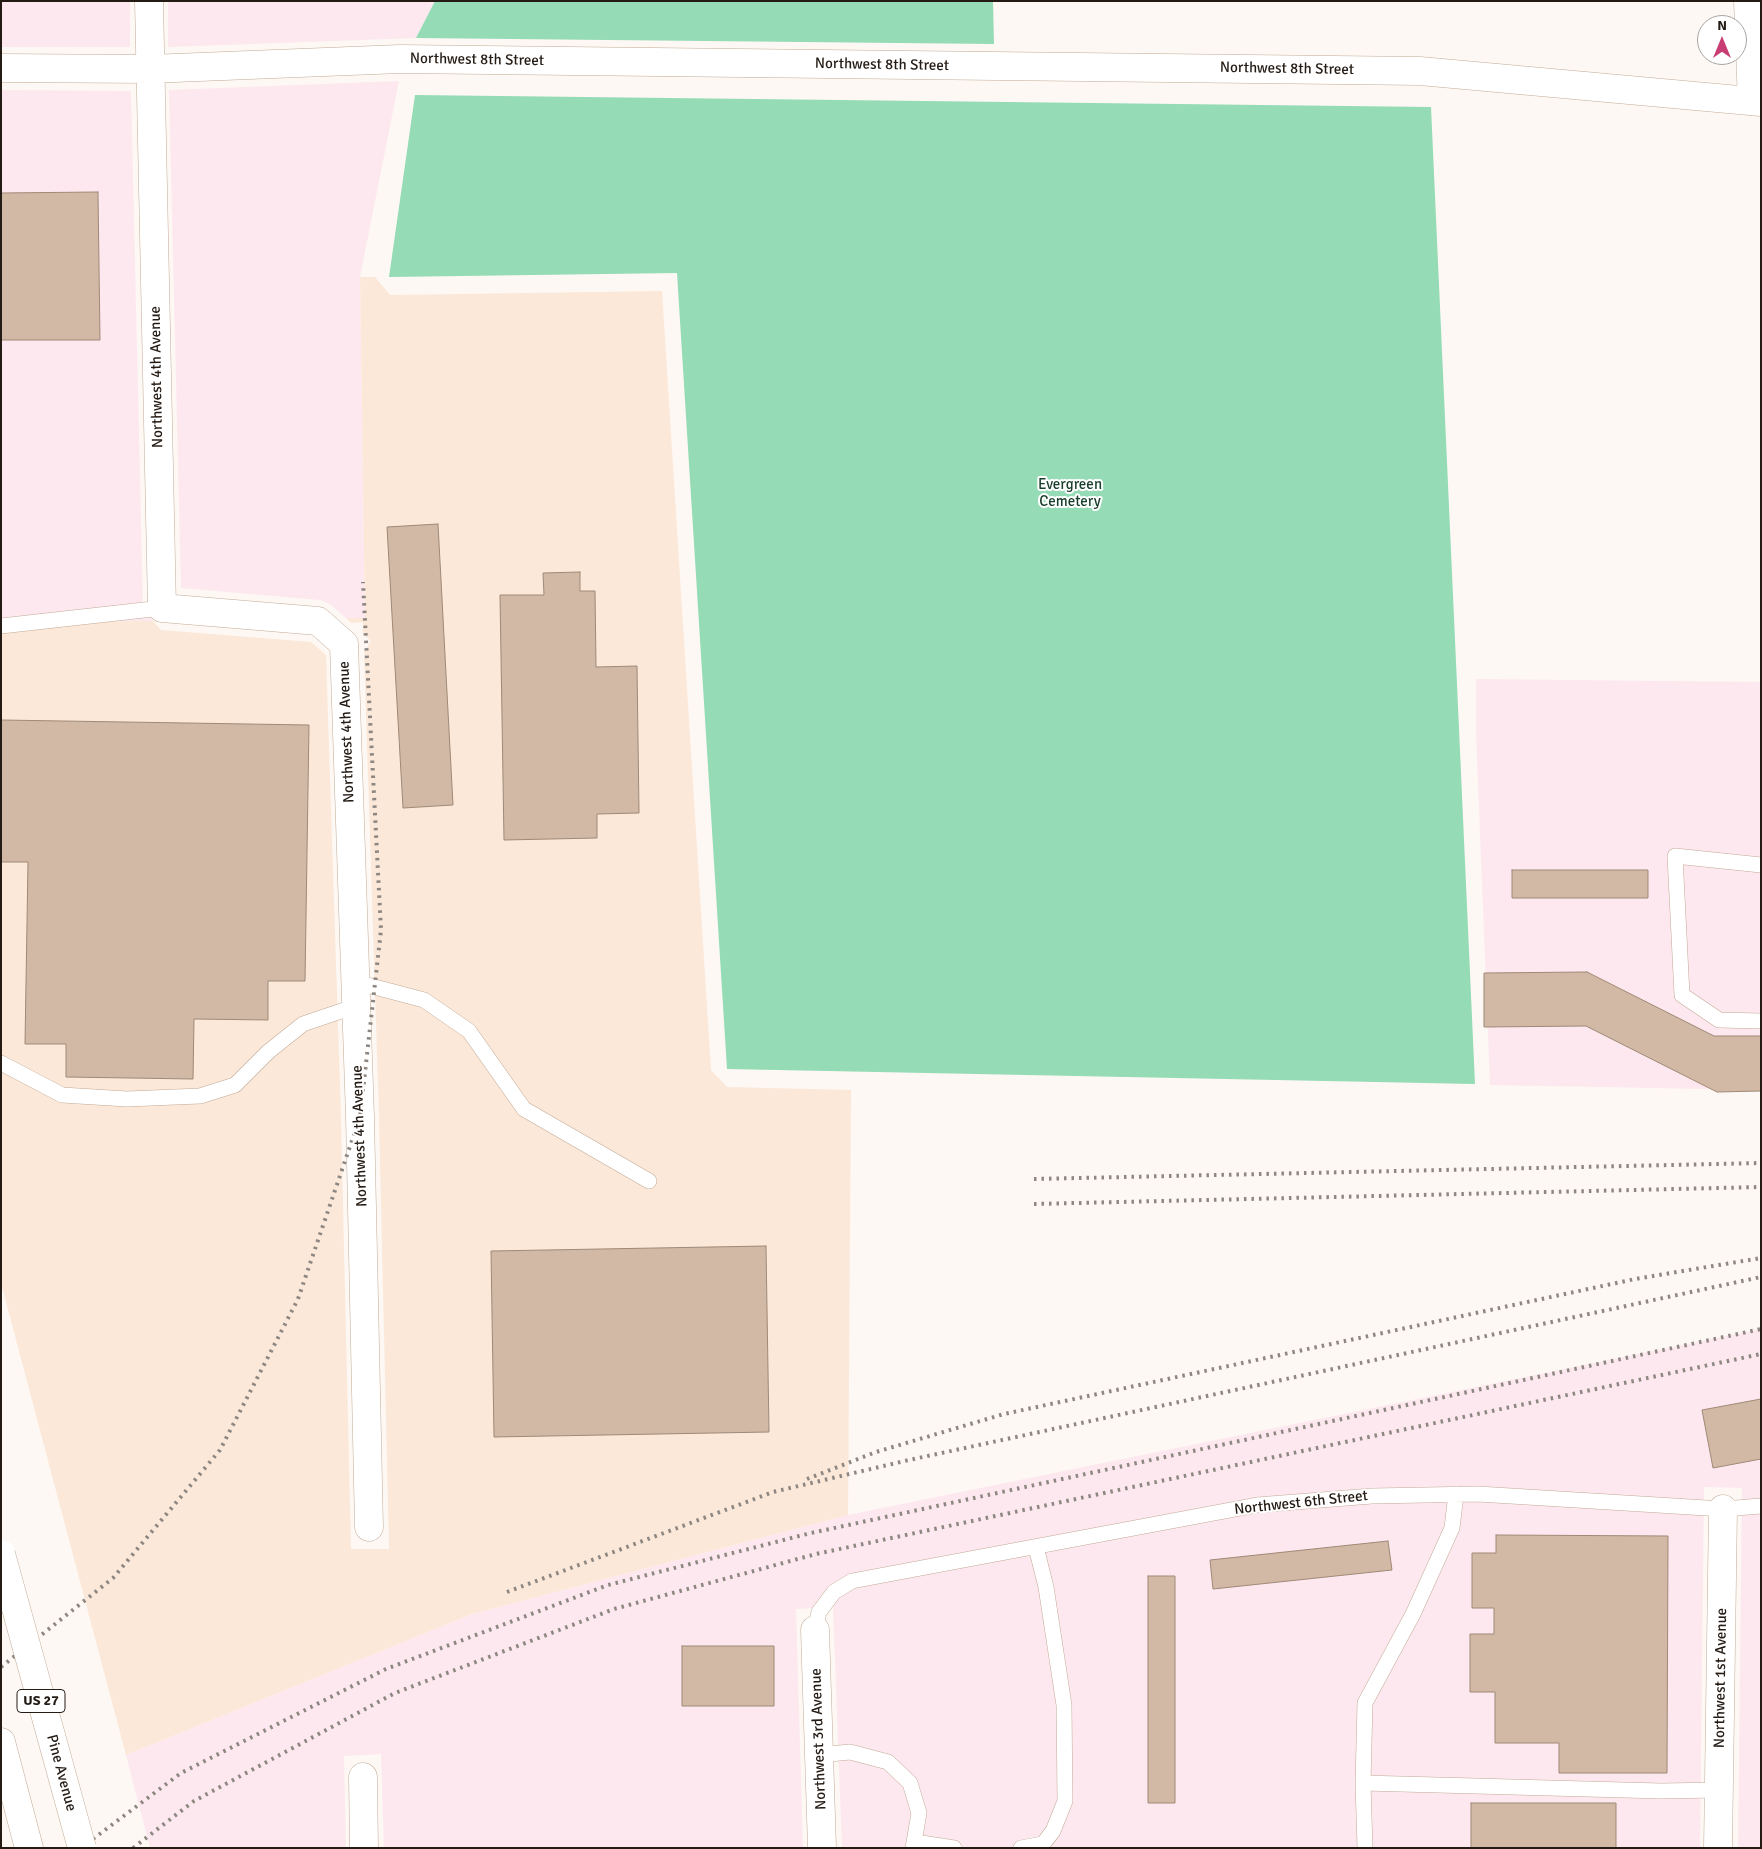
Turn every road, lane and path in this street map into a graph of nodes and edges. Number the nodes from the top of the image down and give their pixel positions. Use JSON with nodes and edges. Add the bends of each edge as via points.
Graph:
{"nodes":[{"id":1,"x":149,"y":1,"type":"edge"},
{"id":2,"x":1748,"y":1,"type":"edge"},
{"id":3,"x":1,"y":68,"type":"edge"},
{"id":4,"x":149,"y":69,"type":"junction"},
{"id":5,"x":1757,"y":101,"type":"edge"},
{"id":6,"x":162,"y":608,"type":"junction"},
{"id":7,"x":1,"y":626,"type":"edge"},
{"id":8,"x":1761,"y":865,"type":"edge"},
{"id":9,"x":356,"y":994,"type":"junction"},
{"id":10,"x":1761,"y":1021,"type":"edge"},
{"id":11,"x":1,"y":1063,"type":"edge"},
{"id":12,"x":649,"y":1180,"type":"dead end"},
{"id":13,"x":1456,"y":1494,"type":"junction"},
{"id":14,"x":1761,"y":1506,"type":"edge"},
{"id":15,"x":1723,"y":1509,"type":"junction"},
{"id":16,"x":369,"y":1527,"type":"dead end"},
{"id":17,"x":1036,"y":1547,"type":"junction"},
{"id":18,"x":1,"y":1554,"type":"edge"},
{"id":19,"x":815,"y":1630,"type":"joint"},
{"id":20,"x":1,"y":1742,"type":"edge"},
{"id":21,"x":819,"y":1755,"type":"junction"},
{"id":22,"x":363,"y":1776,"type":"dead end"},
{"id":23,"x":1363,"y":1783,"type":"junction"},
{"id":24,"x":1719,"y":1790,"type":"junction"},
{"id":25,"x":914,"y":1845,"type":"edge"},
{"id":26,"x":30,"y":1848,"type":"edge"},
{"id":27,"x":82,"y":1848,"type":"edge"},
{"id":28,"x":364,"y":1848,"type":"edge"},
{"id":29,"x":822,"y":1848,"type":"edge"},
{"id":30,"x":954,"y":1848,"type":"edge"},
{"id":31,"x":1021,"y":1848,"type":"edge"},
{"id":32,"x":1365,"y":1848,"type":"edge"},
{"id":33,"x":1718,"y":1848,"type":"edge"}],
"edges":[{"from":1,"to":4,"type":"main road","name":"Northwest 4th Avenue"},
{"from":2,"to":5,"type":"main road"},
{"from":3,"to":4,"type":"main road","name":"Northwest 8th Street"},
{"from":4,"to":5,"type":"main road","name":"Northwest 8th Street","via":[[410,59],[1420,71]]},
{"from":4,"to":6,"type":"main road","name":"Northwest 4th Avenue"},
{"from":6,"to":7,"type":"lane"},
{"from":6,"to":9,"type":"main road","name":"Northwest 4th Avenue","via":[[318,621],[344,644]]},
{"from":8,"to":10,"type":"lane","via":[[1675,856],[1682,994],[1719,1020]]},
{"from":9,"to":11,"type":"lane","via":[[303,1024],[268,1052],[235,1085],[200,1096],[127,1099],[62,1095]]},
{"from":9,"to":12,"type":"lane","via":[[424,1000],[469,1031],[524,1109]]},
{"from":9,"to":16,"type":"main road","name":"Northwest 4th Avenue"},
{"from":13,"to":15,"type":"lane","name":"Northwest 6th Street"},
{"from":13,"to":17,"type":"lane","name":"Northwest 6th Street","via":[[1372,1496],[1257,1505]]},
{"from":13,"to":23,"type":"lane","via":[[1452,1528],[1414,1614],[1365,1703]]},
{"from":14,"to":15,"type":"lane","name":"Northwest 6th Street"},
{"from":15,"to":24,"type":"main road","name":"Northwest 1st Avenue"},
{"from":17,"to":19,"type":"lane","name":"Northwest 6th Street","via":[[852,1581],[834,1592],[819,1612]]},
{"from":17,"to":31,"type":"lane","via":[[1046,1587],[1064,1705],[1065,1801],[1053,1831],[1043,1844]]},
{"from":18,"to":27,"type":"main road","name":"Pine Avenue","number":"US 27","bridge":true},
{"from":19,"to":21,"type":"main road","name":"Northwest 3rd Avenue"},
{"from":20,"to":26,"type":"main road"},
{"from":21,"to":25,"type":"lane","via":[[850,1752],[888,1762],[910,1783],[919,1813]]},
{"from":21,"to":29,"type":"main road","name":"Northwest 3rd Avenue"},
{"from":22,"to":28,"type":"main road"},
{"from":23,"to":24,"type":"lane"},
{"from":23,"to":32,"type":"lane"},
{"from":24,"to":33,"type":"main road","name":"Northwest 1st Avenue"},
{"from":25,"to":30,"type":"lane"}]}
